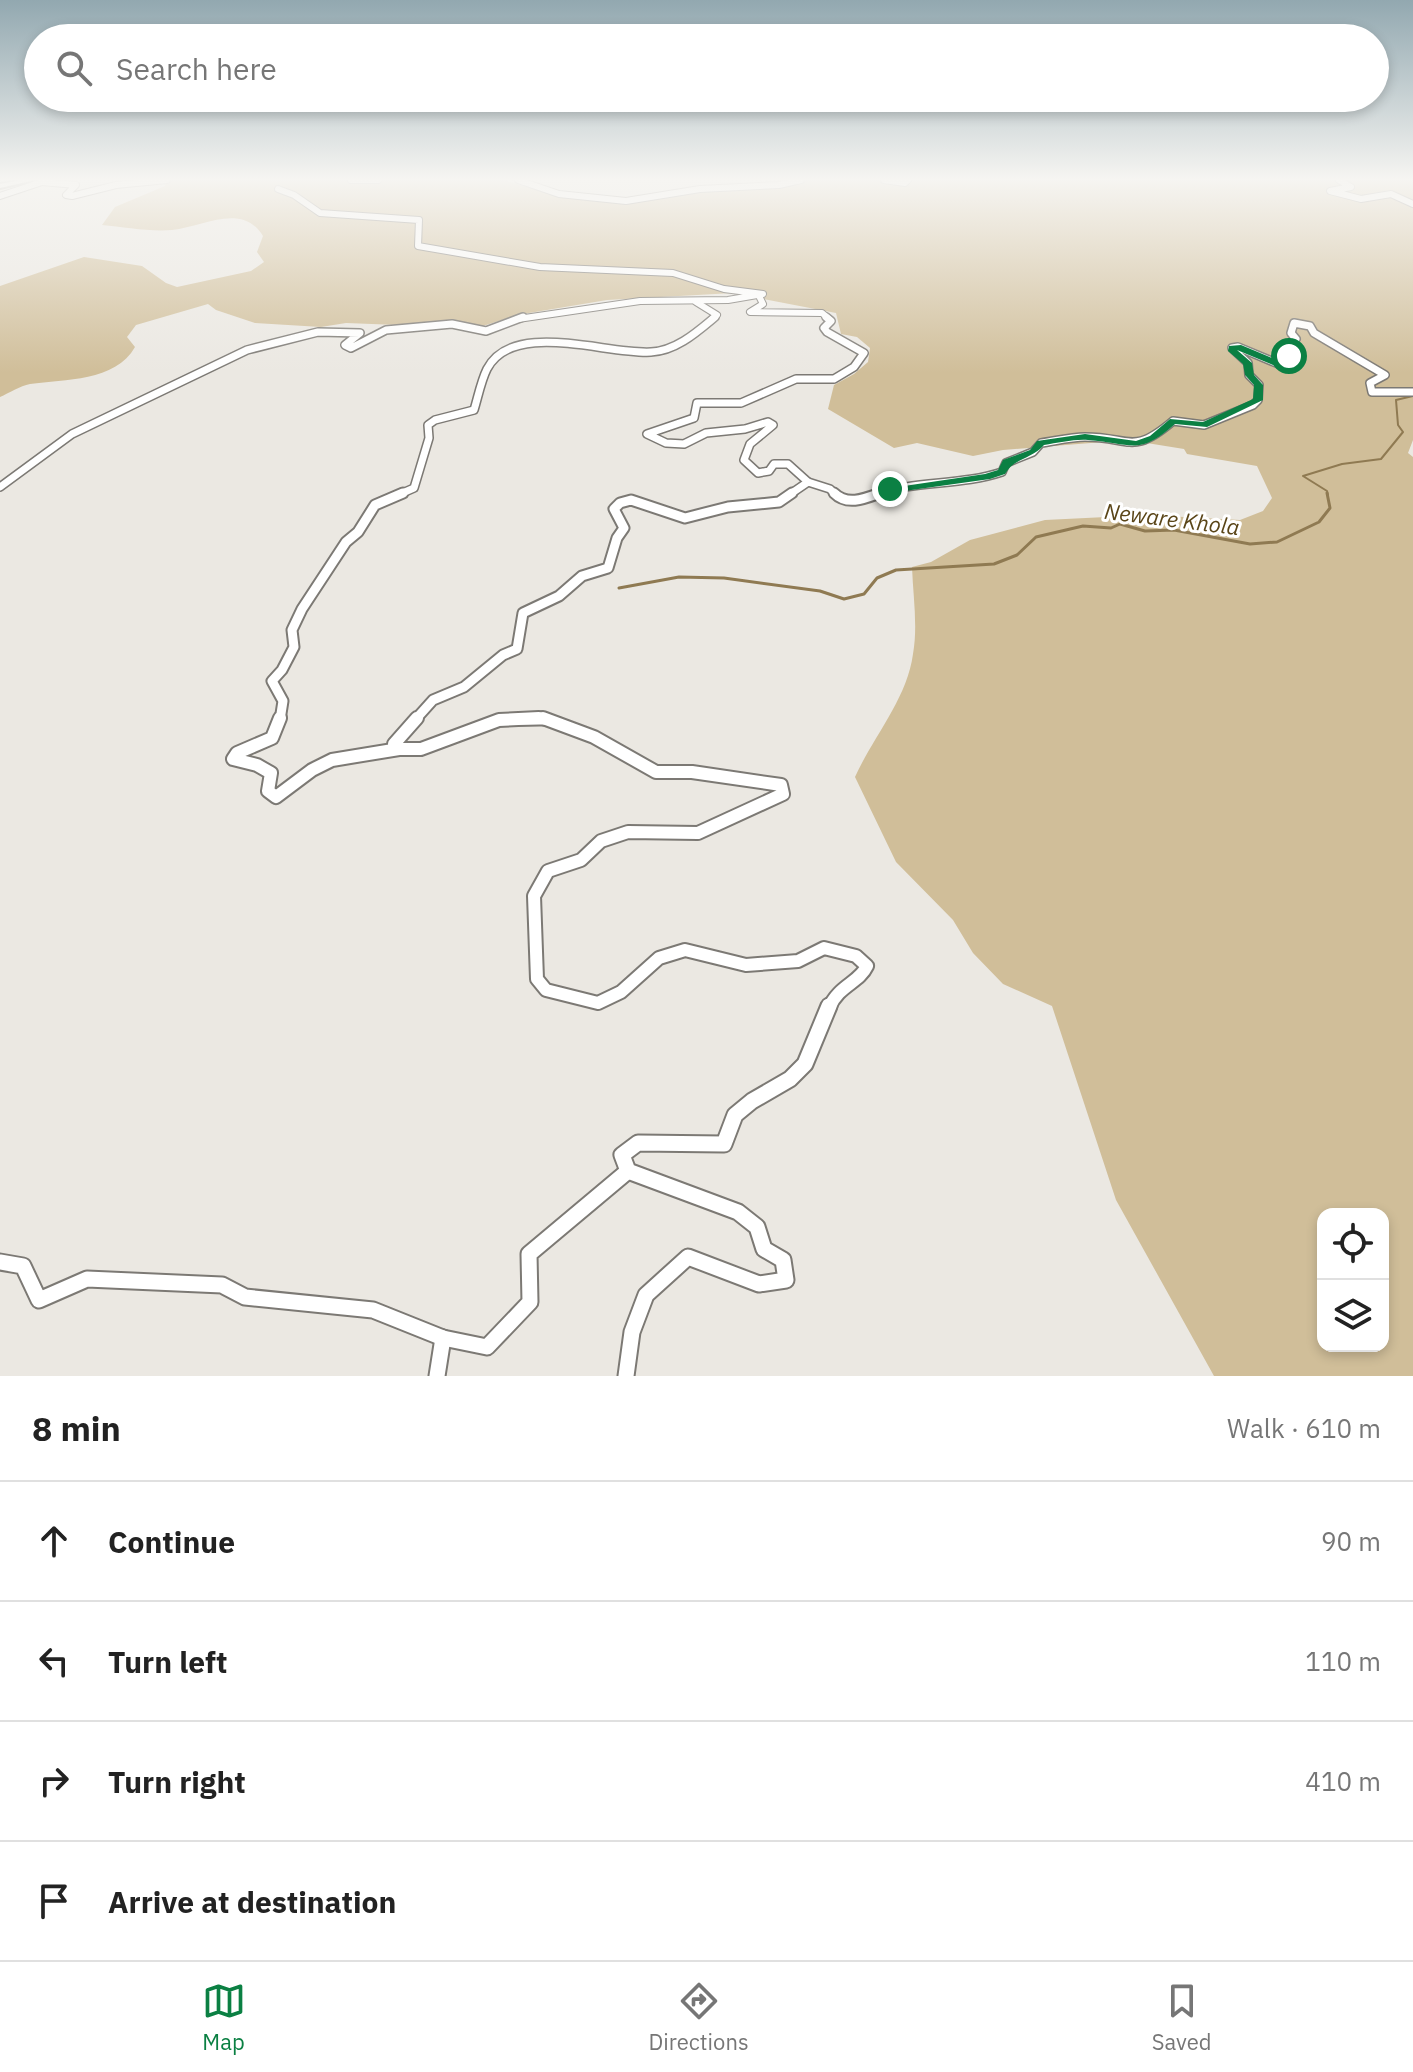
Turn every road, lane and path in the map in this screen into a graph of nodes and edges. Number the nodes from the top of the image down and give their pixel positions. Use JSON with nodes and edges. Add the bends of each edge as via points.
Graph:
{"nodes":[{"id":1,"x":418,"y":244,"type":"edge"},
{"id":2,"x":759,"y":296,"type":"junction"},
{"id":3,"x":692,"y":300,"type":"junction"},
{"id":4,"x":1413,"y":392,"type":"edge"},
{"id":5,"x":808,"y":482,"type":"junction"},
{"id":6,"x":0,"y":487,"type":"edge"},
{"id":7,"x":399,"y":749,"type":"junction"},
{"id":8,"x":628,"y":1171,"type":"junction"},
{"id":9,"x":0,"y":1262,"type":"edge"},
{"id":10,"x":443,"y":1338,"type":"junction"},
{"id":11,"x":437,"y":1376,"type":"edge"},
{"id":12,"x":626,"y":1376,"type":"edge"}],
"edges":[{"from":1,"to":2,"type":"street","via":[[540,267],[673,273],[763,294]]},
{"from":2,"to":3,"type":"street"},
{"from":2,"to":5,"type":"street","via":[[763,304],[750,312],[822,313],[831,321],[824,328],[828,334],[864,353],[842,377],[788,381],[769,395],[742,404],[713,399],[697,403],[694,418],[684,425],[659,426],[647,434],[684,444],[706,433],[768,422],[773,425],[750,441],[744,460],[758,473],[774,464],[788,464]]},
{"from":3,"to":6,"type":"street","via":[[528,315],[486,331],[452,324],[395,329],[351,348],[345,345],[360,333],[299,335],[247,350],[72,434]]},
{"from":3,"to":7,"type":"street","via":[[717,315],[691,339],[651,352],[528,341],[502,353],[488,367],[474,410],[428,425],[414,488],[375,505],[292,630],[294,647],[272,681],[283,701],[272,738],[233,759],[271,773],[268,791],[276,797],[311,771],[347,754]]},
{"from":4,"to":5,"type":"street","via":[[1372,392],[1370,383],[1385,375],[1310,326],[1294,323],[1291,333],[1296,339],[1288,349],[1288,368],[1232,348],[1248,363],[1249,375],[1259,385],[1258,400],[1204,425],[1173,421],[1137,444],[1085,437],[1041,443],[987,477],[902,485],[857,501],[840,499],[830,489]]},
{"from":5,"to":7,"type":"street","via":[[779,502],[685,518],[631,500],[620,503],[614,509],[624,528],[608,568],[582,576],[559,596],[523,613],[517,649],[464,687],[433,700],[394,744]]},
{"from":7,"to":8,"type":"street","via":[[421,749],[499,720],[543,718],[594,737],[656,772],[781,785],[783,794],[769,803],[698,833],[628,832],[601,841],[581,860],[548,871],[534,896],[537,979],[546,990],[598,1003],[621,992],[659,958],[685,950],[746,965],[798,961],[824,948],[856,956],[867,966],[835,995],[799,1073],[735,1116],[724,1144],[638,1143],[622,1155]]},
{"from":8,"to":10,"type":"street","via":[[529,1254],[530,1302],[487,1347]]},
{"from":8,"to":12,"type":"street","via":[[738,1212],[757,1227],[764,1249],[783,1260],[786,1280],[759,1284],[688,1257],[646,1295],[632,1332]]},
{"from":9,"to":10,"type":"street","via":[[23,1266],[39,1300],[87,1279],[222,1285],[245,1297],[373,1310]]},
{"from":10,"to":11,"type":"street"}]}
